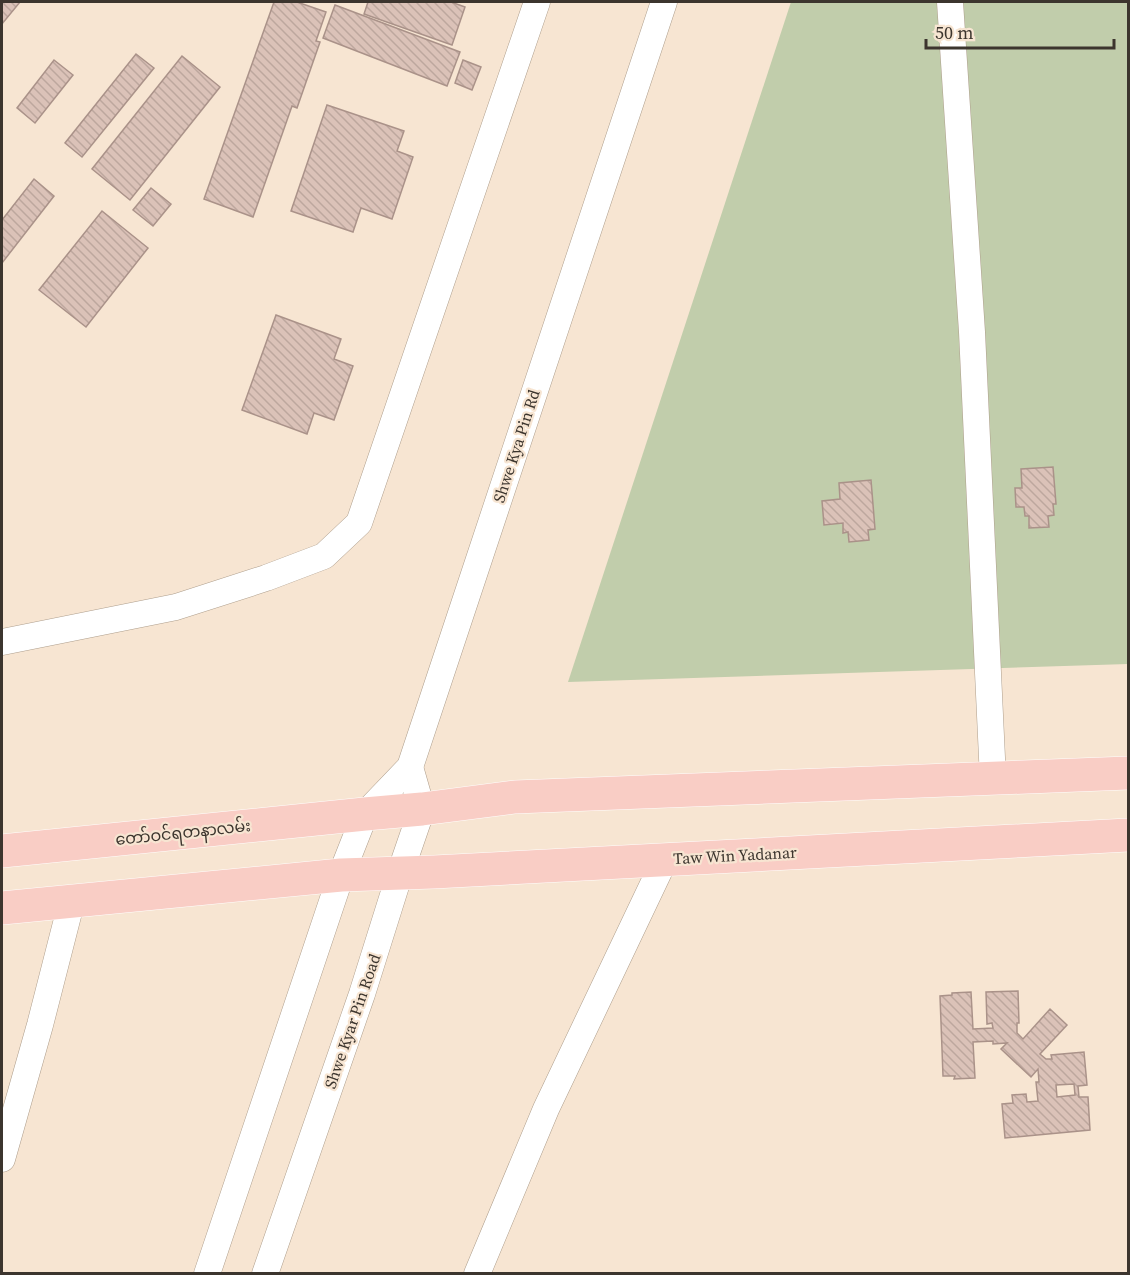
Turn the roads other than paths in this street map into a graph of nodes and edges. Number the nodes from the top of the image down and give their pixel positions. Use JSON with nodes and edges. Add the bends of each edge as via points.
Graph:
{"nodes":[{"id":1,"x":537,"y":2,"type":"edge"},
{"id":2,"x":664,"y":2,"type":"edge"},
{"id":3,"x":950,"y":2,"type":"edge"},
{"id":4,"x":2,"y":642,"type":"edge"},
{"id":5,"x":410,"y":767,"type":"junction"},
{"id":6,"x":1128,"y":773,"type":"edge"},
{"id":7,"x":993,"y":779,"type":"junction"},
{"id":8,"x":422,"y":809,"type":"junction"},
{"id":9,"x":365,"y":814,"type":"junction"},
{"id":10,"x":1128,"y":835,"type":"edge"},
{"id":11,"x":2,"y":851,"type":"edge"},
{"id":12,"x":665,"y":859,"type":"junction"},
{"id":13,"x":400,"y":873,"type":"junction"},
{"id":14,"x":341,"y":875,"type":"junction"},
{"id":15,"x":72,"y":900,"type":"junction"},
{"id":16,"x":2,"y":908,"type":"edge"},
{"id":17,"x":2,"y":1159,"type":"edge"},
{"id":18,"x":207,"y":1274,"type":"edge"},
{"id":19,"x":266,"y":1274,"type":"edge"},
{"id":20,"x":477,"y":1274,"type":"edge"}],
"edges":[{"from":1,"to":4,"type":"street","via":[[360,523],[324,556],[266,578],[176,607]]},
{"from":2,"to":5,"type":"street","name":"Shwe Kya Pin Rd"},
{"from":3,"to":7,"type":"street","via":[[972,332]]},
{"from":5,"to":8,"type":"street"},
{"from":5,"to":9,"type":"street","name":"Shwe Kya Pin Rd"},
{"from":6,"to":7,"type":"main road"},
{"from":7,"to":8,"type":"main road","via":[[515,797]]},
{"from":8,"to":9,"type":"main road"},
{"from":8,"to":13,"type":"street","name":"Shwe Kyar Pin Road"},
{"from":9,"to":11,"type":"main road","name":"တော်ဝင်ရတနာလမ်း"},
{"from":9,"to":14,"type":"street","name":"Shwe Kya Pin Rd"},
{"from":10,"to":12,"type":"main road","name":"Taw Win Yadanar"},
{"from":12,"to":13,"type":"main road","name":"Taw Win Yadanar"},
{"from":12,"to":20,"type":"street","via":[[546,1109]]},
{"from":13,"to":14,"type":"main road","name":"Taw Win Yadanar"},
{"from":13,"to":19,"type":"street","name":"Shwe Kyar Pin Road"},
{"from":14,"to":15,"type":"main road"},
{"from":14,"to":18,"type":"street"},
{"from":15,"to":16,"type":"main road"},
{"from":15,"to":17,"type":"street"}]}
